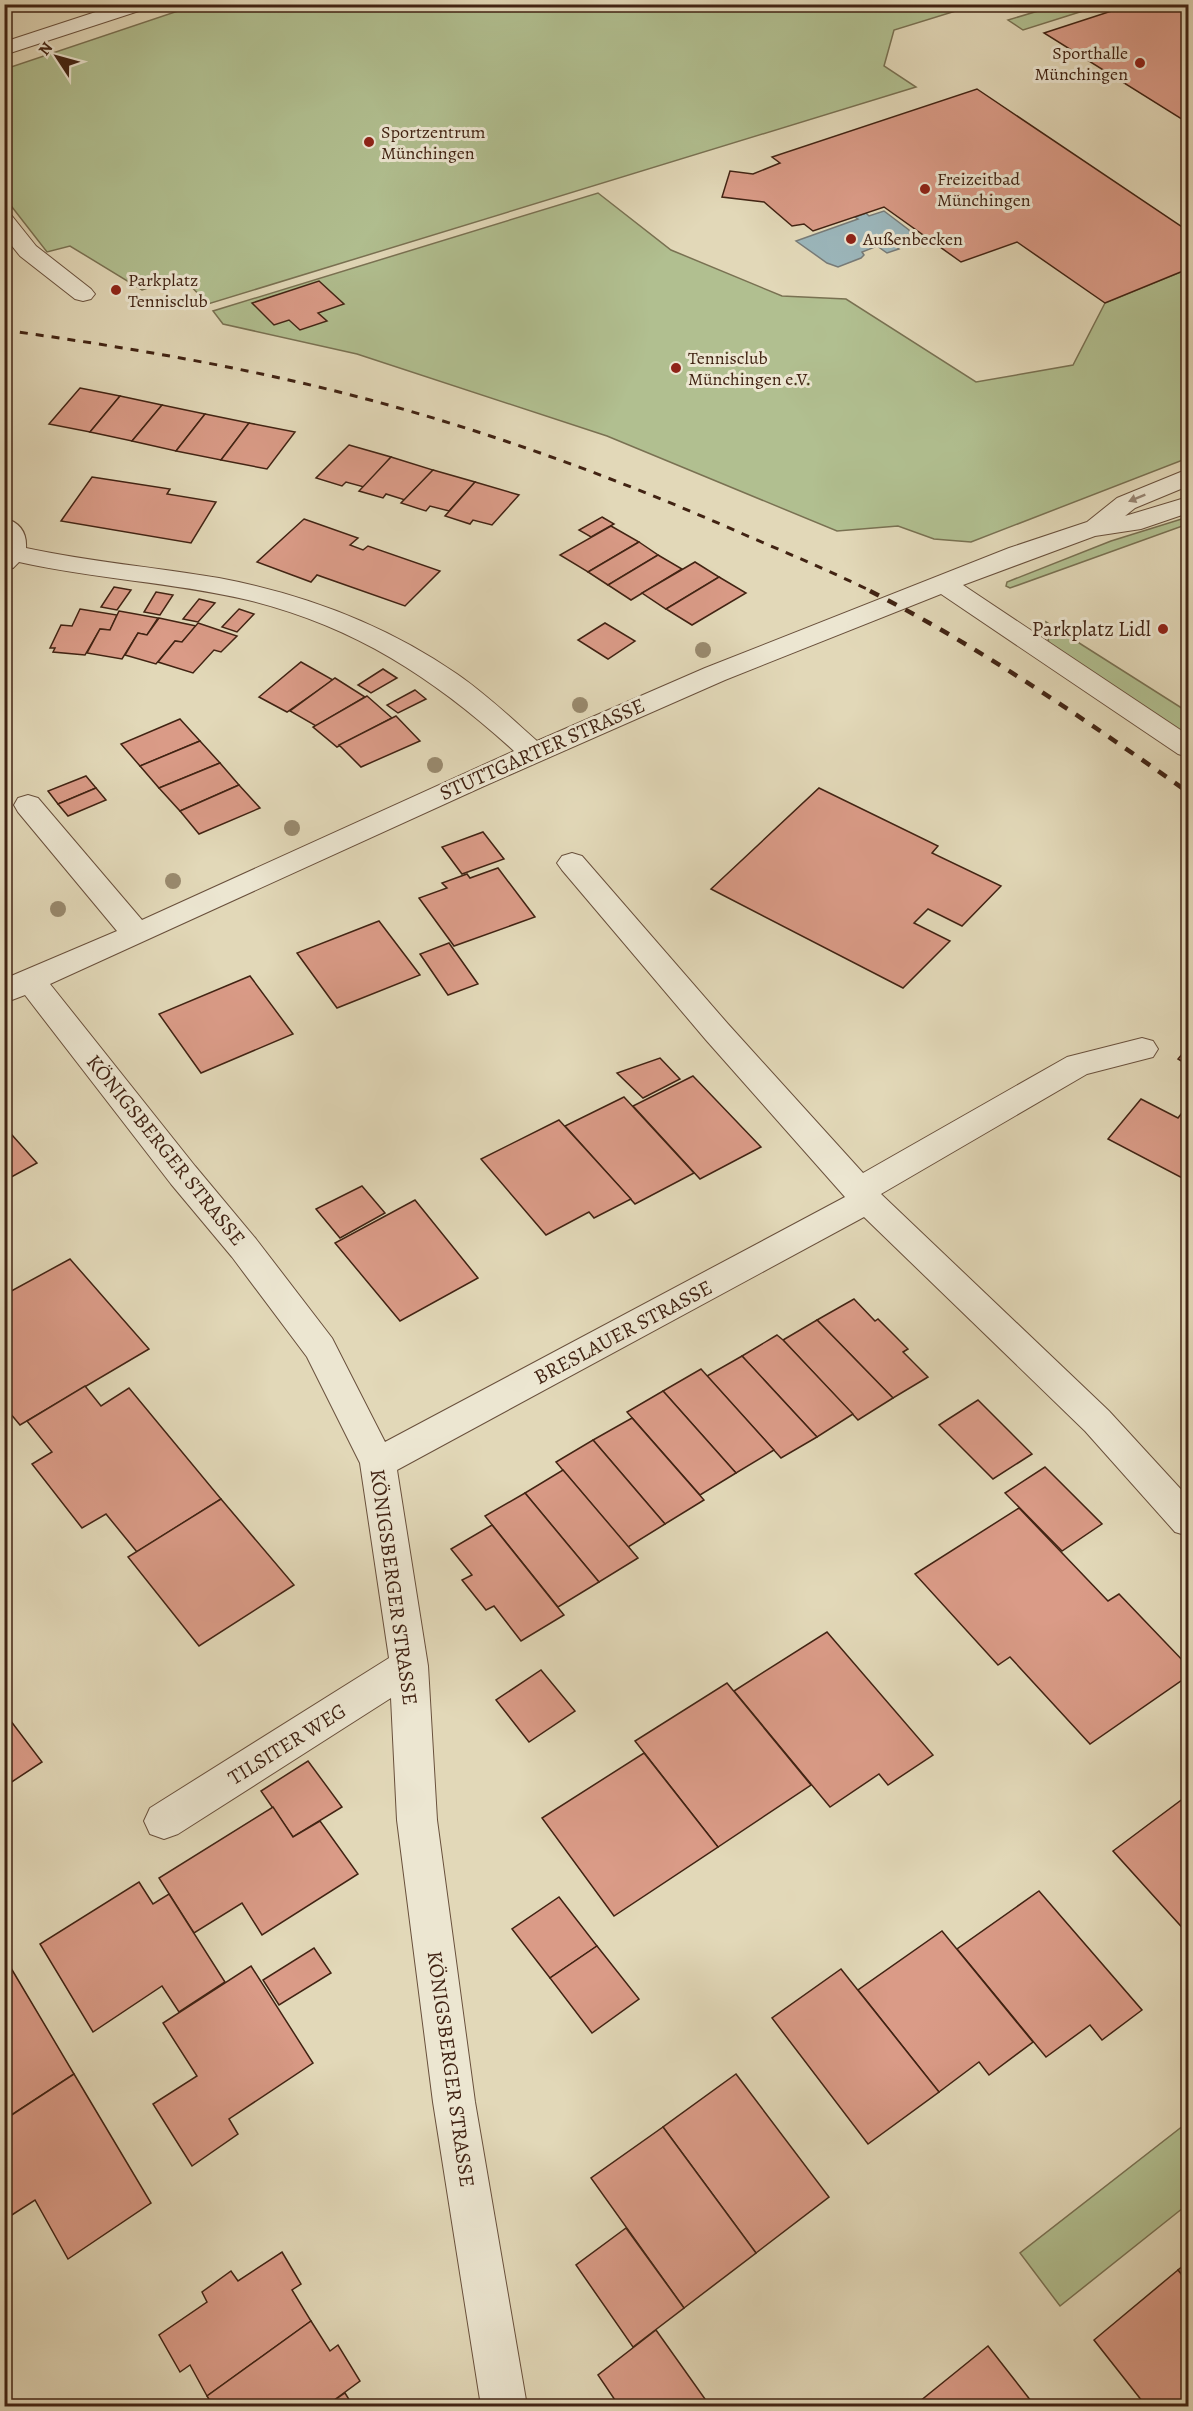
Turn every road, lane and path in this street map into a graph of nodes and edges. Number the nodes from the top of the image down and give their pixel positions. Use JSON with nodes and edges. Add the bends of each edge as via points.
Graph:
{"nodes":[{"id":1,"x":141,"y":4,"type":"edge"},
{"id":2,"x":4,"y":49,"type":"edge"},
{"id":3,"x":4,"y":221,"type":"edge"},
{"id":4,"x":83,"y":294,"type":"dead end"},
{"id":5,"x":1188,"y":477,"type":"edge"},
{"id":6,"x":1188,"y":505,"type":"edge"},
{"id":7,"x":4,"y":526,"type":"edge"},
{"id":8,"x":1090,"y":529,"type":"junction"},
{"id":9,"x":9,"y":557,"type":"edge"},
{"id":10,"x":944,"y":583,"type":"junction"},
{"id":11,"x":1188,"y":748,"type":"edge"},
{"id":12,"x":534,"y":753,"type":"junction"},
{"id":13,"x":28,"y":805,"type":"dead end"},
{"id":14,"x":572,"y":863,"type":"dead end"},
{"id":15,"x":137,"y":934,"type":"junction"},
{"id":16,"x":18,"y":986,"type":"edge"},
{"id":17,"x":1142,"y":1048,"type":"dead end"},
{"id":18,"x":863,"y":1195,"type":"junction"},
{"id":19,"x":378,"y":1463,"type":"junction"},
{"id":20,"x":1188,"y":1521,"type":"edge"},
{"id":21,"x":409,"y":1666,"type":"junction"},
{"id":22,"x":164,"y":1821,"type":"dead end"},
{"id":23,"x":504,"y":2406,"type":"edge"}],
"edges":[{"from":1,"to":2,"type":"street"},
{"from":3,"to":4,"type":"street","via":[[28,251]]},
{"from":5,"to":8,"type":"street","name":"STUTTGARTER STRASSE","one_way":true,"via":[[1126,503]]},
{"from":6,"to":8,"type":"street","name":"STUTTGARTER STRASSE","via":[[1141,521]]},
{"from":7,"to":9,"type":"street","via":[[14,536]]},
{"from":8,"to":10,"type":"street","name":"STUTTGARTER STRASSE"},
{"from":9,"to":12,"type":"street","via":[[246,592],[329,619],[436,673]]},
{"from":10,"to":11,"type":"street"},
{"from":10,"to":12,"type":"street","name":"STUTTGARTER STRASSE","via":[[627,711]]},
{"from":12,"to":15,"type":"street","name":"STUTTGARTER STRASSE"},
{"from":13,"to":15,"type":"street"},
{"from":14,"to":18,"type":"street"},
{"from":15,"to":16,"type":"street","name":"STUTTGARTER STRASSE"},
{"from":16,"to":19,"type":"street","name":"KÖNIGSBERGER STRASSE","via":[[244,1248],[320,1348]]},
{"from":17,"to":18,"type":"street","name":"BRESLAUER STRASSE","via":[[1078,1065]]},
{"from":18,"to":19,"type":"street","name":"BRESLAUER STRASSE"},
{"from":18,"to":20,"type":"street","via":[[1097,1421]]},
{"from":19,"to":21,"type":"street","name":"KÖNIGSBERGER STRASSE"},
{"from":21,"to":22,"type":"street","name":"TILSITER WEG"},
{"from":21,"to":23,"type":"street","name":"KÖNIGSBERGER STRASSE","via":[[417,1820],[454,2102]]}]}
